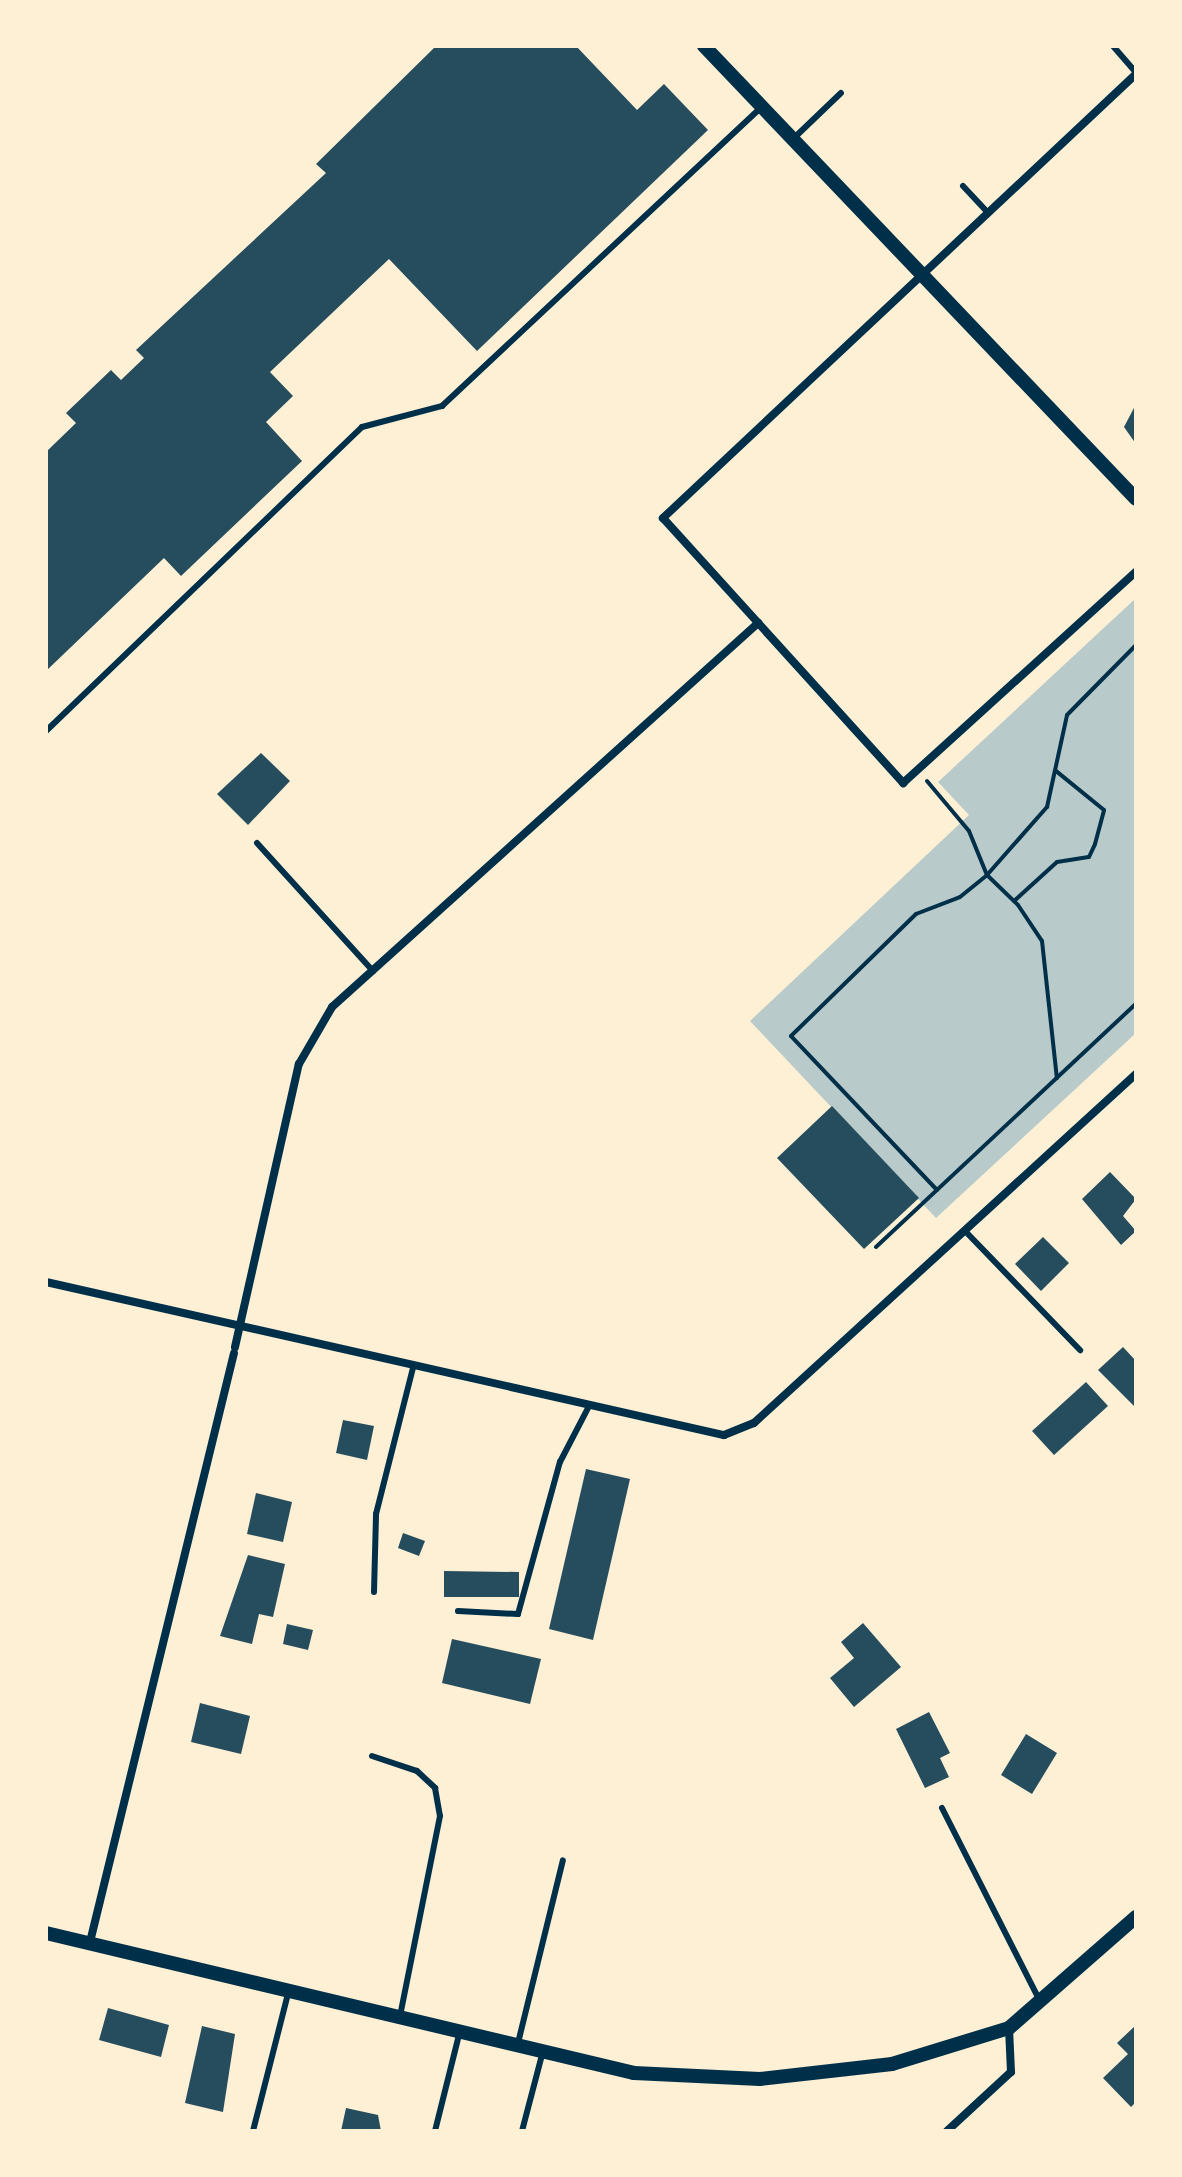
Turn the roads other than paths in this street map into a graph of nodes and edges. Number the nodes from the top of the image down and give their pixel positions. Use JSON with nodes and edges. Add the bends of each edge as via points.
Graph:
{"nodes":[{"id":1,"x":704,"y":46,"type":"edge"},
{"id":2,"x":1113,"y":46,"type":"edge"},
{"id":3,"x":1136,"y":73,"type":"edge"},
{"id":4,"x":841,"y":93,"type":"dead end"},
{"id":5,"x":762,"y":107,"type":"junction"},
{"id":6,"x":794,"y":138,"type":"junction"},
{"id":7,"x":963,"y":186,"type":"dead end"},
{"id":8,"x":988,"y":213,"type":"junction"},
{"id":9,"x":925,"y":272,"type":"junction"},
{"id":10,"x":1136,"y":499,"type":"edge"},
{"id":11,"x":1136,"y":572,"type":"edge"},
{"id":12,"x":758,"y":623,"type":"junction"},
{"id":13,"x":46,"y":731,"type":"edge"},
{"id":14,"x":257,"y":843,"type":"dead end"},
{"id":15,"x":373,"y":971,"type":"junction"},
{"id":16,"x":1136,"y":1074,"type":"edge"},
{"id":17,"x":967,"y":1233,"type":"junction"},
{"id":18,"x":46,"y":1282,"type":"edge"},
{"id":19,"x":239,"y":1330,"type":"junction"},
{"id":20,"x":1080,"y":1350,"type":"dead end"},
{"id":21,"x":413,"y":1368,"type":"junction"},
{"id":22,"x":589,"y":1406,"type":"junction"},
{"id":23,"x":374,"y":1592,"type":"dead end"},
{"id":24,"x":458,"y":1611,"type":"dead end"},
{"id":25,"x":372,"y":1756,"type":"dead end"},
{"id":26,"x":942,"y":1808,"type":"dead end"},
{"id":27,"x":563,"y":1860,"type":"dead end"},
{"id":28,"x":1136,"y":1917,"type":"edge"},
{"id":29,"x":46,"y":1933,"type":"edge"},
{"id":30,"x":90,"y":1942,"type":"junction"},
{"id":31,"x":289,"y":1990,"type":"junction"},
{"id":32,"x":1040,"y":2001,"type":"junction"},
{"id":33,"x":400,"y":2017,"type":"junction"},
{"id":34,"x":1009,"y":2028,"type":"junction"},
{"id":35,"x":460,"y":2031,"type":"junction"},
{"id":36,"x":517,"y":2045,"type":"junction"},
{"id":37,"x":543,"y":2051,"type":"junction"},
{"id":38,"x":253,"y":2131,"type":"edge"},
{"id":39,"x":435,"y":2131,"type":"edge"},
{"id":40,"x":522,"y":2131,"type":"edge"},
{"id":41,"x":947,"y":2131,"type":"edge"}],
"edges":[{"from":1,"to":5,"type":"street"},
{"from":2,"to":3,"type":"lane"},
{"from":3,"to":8,"type":"street"},
{"from":4,"to":6,"type":"lane"},
{"from":5,"to":6,"type":"street"},
{"from":5,"to":13,"type":"lane","via":[[442,406],[362,427]]},
{"from":6,"to":9,"type":"street"},
{"from":7,"to":8,"type":"lane"},
{"from":8,"to":9,"type":"street"},
{"from":9,"to":10,"type":"street"},
{"from":9,"to":12,"type":"street","via":[[663,518]]},
{"from":11,"to":12,"type":"street","via":[[903,783]]},
{"from":12,"to":15,"type":"street"},
{"from":14,"to":15,"type":"lane"},
{"from":15,"to":19,"type":"street","via":[[332,1007],[299,1064]]},
{"from":16,"to":17,"type":"street"},
{"from":17,"to":20,"type":"lane"},
{"from":17,"to":22,"type":"street","via":[[754,1423],[724,1435]]},
{"from":18,"to":19,"type":"street"},
{"from":19,"to":21,"type":"street"},
{"from":19,"to":30,"type":"street"},
{"from":21,"to":22,"type":"street"},
{"from":21,"to":23,"type":"lane","via":[[376,1514]]},
{"from":22,"to":24,"type":"lane","via":[[560,1462],[518,1614]]},
{"from":25,"to":33,"type":"lane","via":[[417,1771],[435,1788],[440,1816]]},
{"from":26,"to":32,"type":"lane"},
{"from":27,"to":36,"type":"lane"},
{"from":28,"to":32,"type":"street"},
{"from":29,"to":30,"type":"street"},
{"from":30,"to":31,"type":"street"},
{"from":31,"to":33,"type":"street"},
{"from":31,"to":38,"type":"lane"},
{"from":32,"to":34,"type":"street"},
{"from":33,"to":35,"type":"street"},
{"from":34,"to":37,"type":"street","via":[[892,2064],[760,2079],[634,2073]]},
{"from":34,"to":41,"type":"street","via":[[1011,2072]]},
{"from":35,"to":36,"type":"street"},
{"from":35,"to":39,"type":"lane"},
{"from":36,"to":37,"type":"street"},
{"from":37,"to":40,"type":"lane"}]}
